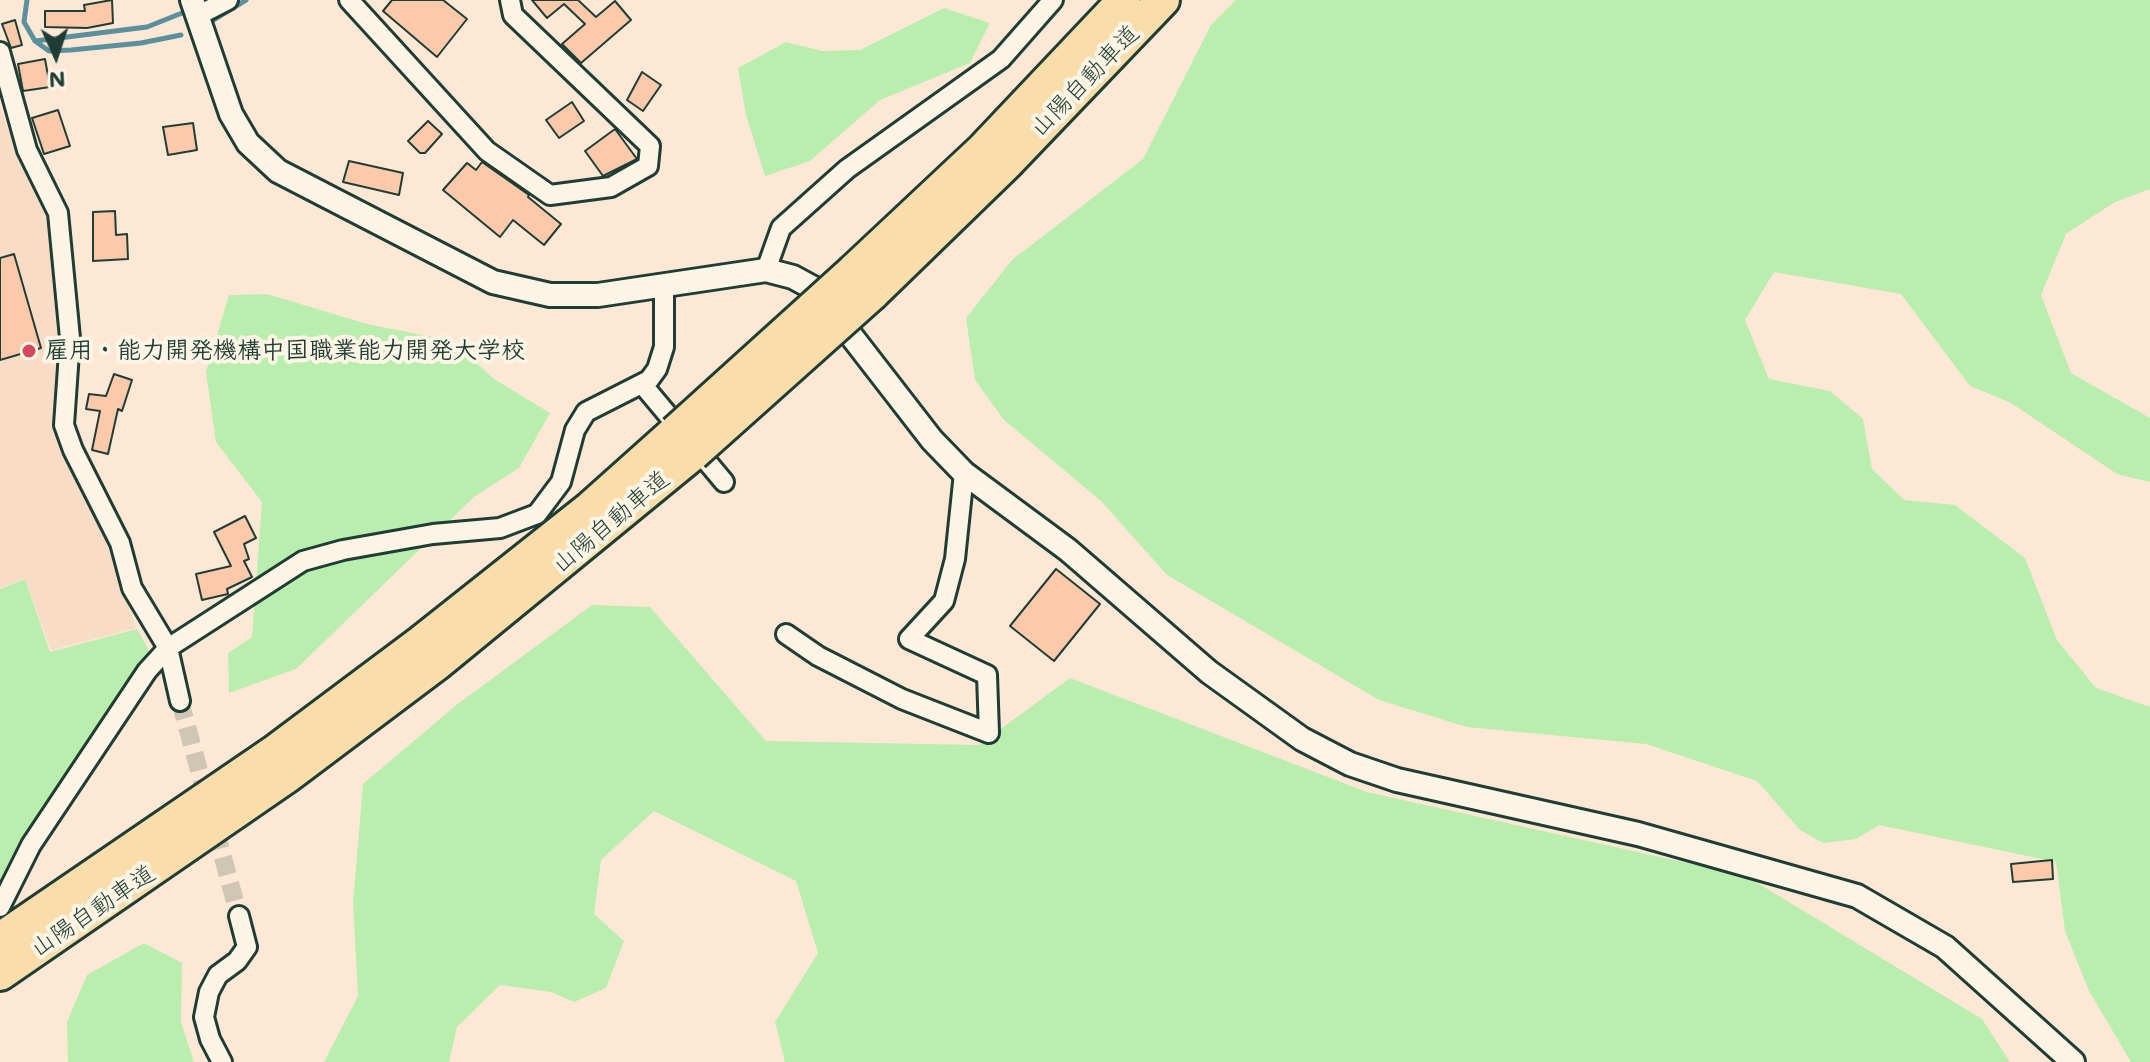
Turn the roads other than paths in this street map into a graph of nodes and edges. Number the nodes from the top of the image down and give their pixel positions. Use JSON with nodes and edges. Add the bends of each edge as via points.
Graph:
{"nodes":[{"id":1,"x":228,"y":0,"type":"edge"},
{"id":2,"x":349,"y":0,"type":"edge"},
{"id":3,"x":510,"y":0,"type":"edge"},
{"id":4,"x":1053,"y":0,"type":"edge"},
{"id":5,"x":1124,"y":0,"type":"edge"},
{"id":6,"x":1163,"y":0,"type":"edge"},
{"id":7,"x":195,"y":7,"type":"edge"},
{"id":8,"x":0,"y":52,"type":"edge"},
{"id":9,"x":766,"y":270,"type":"junction"},
{"id":10,"x":863,"y":282,"type":"junction"},
{"id":11,"x":664,"y":284,"type":"junction"},
{"id":12,"x":642,"y":384,"type":"junction"},
{"id":13,"x":684,"y":443,"type":"junction"},
{"id":14,"x":964,"y":473,"type":"junction"},
{"id":15,"x":724,"y":482,"type":"dead end"},
{"id":16,"x":786,"y":634,"type":"dead end"},
{"id":17,"x":168,"y":648,"type":"junction"},
{"id":18,"x":180,"y":701,"type":"tunnel mouth"},
{"id":19,"x":0,"y":907,"type":"edge"},
{"id":20,"x":239,"y":916,"type":"tunnel mouth"},
{"id":21,"x":0,"y":939,"type":"edge"},
{"id":22,"x":0,"y":974,"type":"edge"},
{"id":23,"x":222,"y":1062,"type":"edge"},
{"id":24,"x":2073,"y":1062,"type":"edge"}],
"edges":[{"from":1,"to":7,"type":"street"},
{"from":2,"to":3,"type":"street","via":[[487,151],[550,195],[611,187],[648,166],[650,146],[513,15]]},
{"from":4,"to":9,"type":"street","via":[[1001,59],[847,169],[781,228]]},
{"from":5,"to":10,"type":"highway","name":"山陽自動車道"},
{"from":6,"to":10,"type":"highway","name":"山陽自動車道","via":[[1007,163]]},
{"from":7,"to":11,"type":"street","via":[[231,114],[248,143],[278,171],[493,282],[550,295],[598,295]]},
{"from":8,"to":17,"type":"street","via":[[27,150],[58,213],[70,338],[64,425],[120,543],[132,588]]},
{"from":9,"to":11,"type":"street"},
{"from":9,"to":14,"type":"street","via":[[815,289],[932,440]]},
{"from":10,"to":13,"type":"highway","name":"山陽自動車道","bridge":true},
{"from":11,"to":12,"type":"street","via":[[664,347],[657,369]]},
{"from":12,"to":15,"type":"street"},
{"from":12,"to":17,"type":"street","via":[[586,412],[575,430],[561,482],[537,514],[500,528],[433,534],[303,561]]},
{"from":13,"to":21,"type":"highway","name":"山陽自動車道","via":[[590,508],[235,779]]},
{"from":13,"to":22,"type":"highway","name":"山陽自動車道","via":[[438,663],[289,775]]},
{"from":14,"to":16,"type":"street","via":[[955,559],[944,601],[909,639],[987,675],[989,733],[902,699]]},
{"from":14,"to":24,"type":"street","via":[[1068,550],[1209,672],[1302,739],[1397,780],[1638,834],[1857,896],[1945,947]]},
{"from":17,"to":18,"type":"street"},
{"from":17,"to":19,"type":"street","via":[[147,671],[31,845]]},
{"from":20,"to":23,"type":"street","via":[[247,947],[218,975],[204,1017]]}]}
